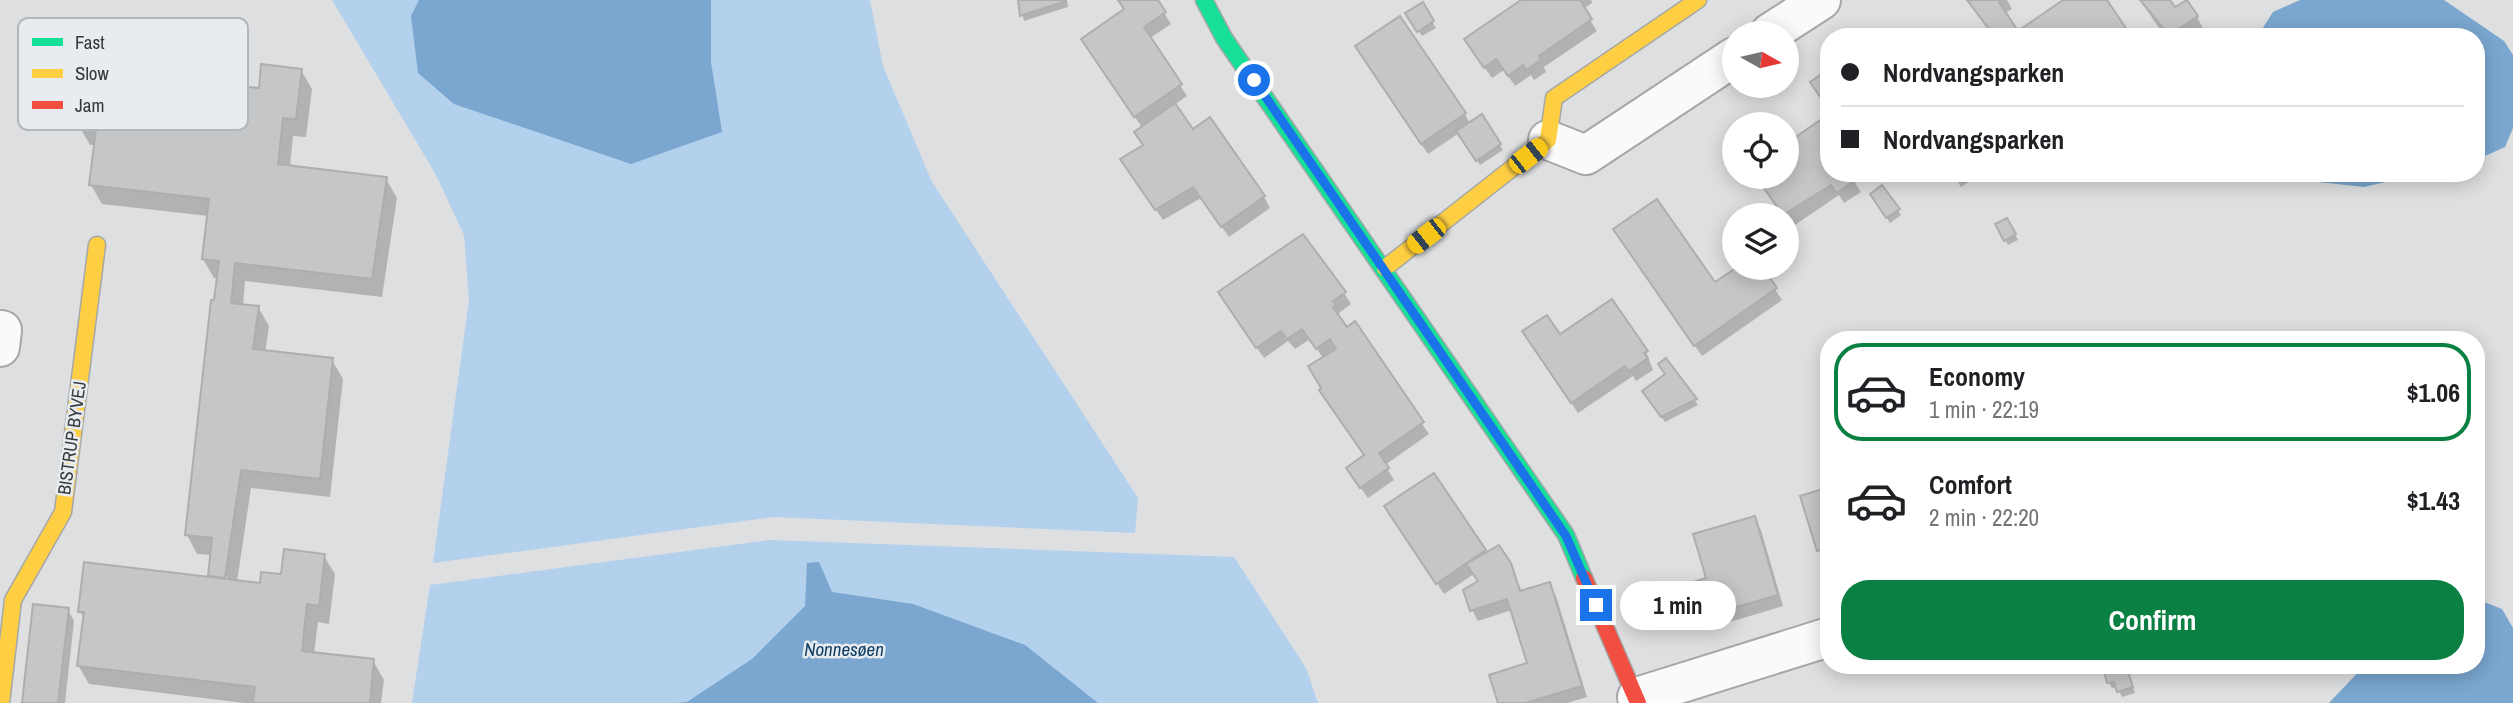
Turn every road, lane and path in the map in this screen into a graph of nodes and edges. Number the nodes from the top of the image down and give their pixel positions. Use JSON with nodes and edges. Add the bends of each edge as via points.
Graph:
{"nodes":[{"id":1,"x":1204,"y":0,"type":"edge"},
{"id":2,"x":1698,"y":0,"type":"edge"},
{"id":3,"x":1821,"y":0,"type":"edge"},
{"id":4,"x":1789,"y":21,"type":"edge"},
{"id":5,"x":1722,"y":65,"type":"edge"},
{"id":6,"x":1548,"y":140,"type":"junction"},
{"id":7,"x":97,"y":245,"type":"dead end"},
{"id":8,"x":1385,"y":268,"type":"junction"},
{"id":9,"x":1820,"y":639,"type":"edge"},
{"id":10,"x":1638,"y":700,"type":"edge"},
{"id":11,"x":1,"y":703,"type":"edge"}],
"edges":[{"from":1,"to":8,"type":"street","via":[[1224,38]]},
{"from":2,"to":6,"type":"street","via":[[1554,98]]},
{"from":3,"to":4,"type":"street"},
{"from":5,"to":6,"type":"street","via":[[1586,155]]},
{"from":6,"to":8,"type":"street"},
{"from":7,"to":11,"type":"street","name":"BISTRUP BYVEJ","via":[[62,512],[13,600]]},
{"from":8,"to":10,"type":"street","via":[[1566,536]]},
{"from":9,"to":10,"type":"street"}]}
